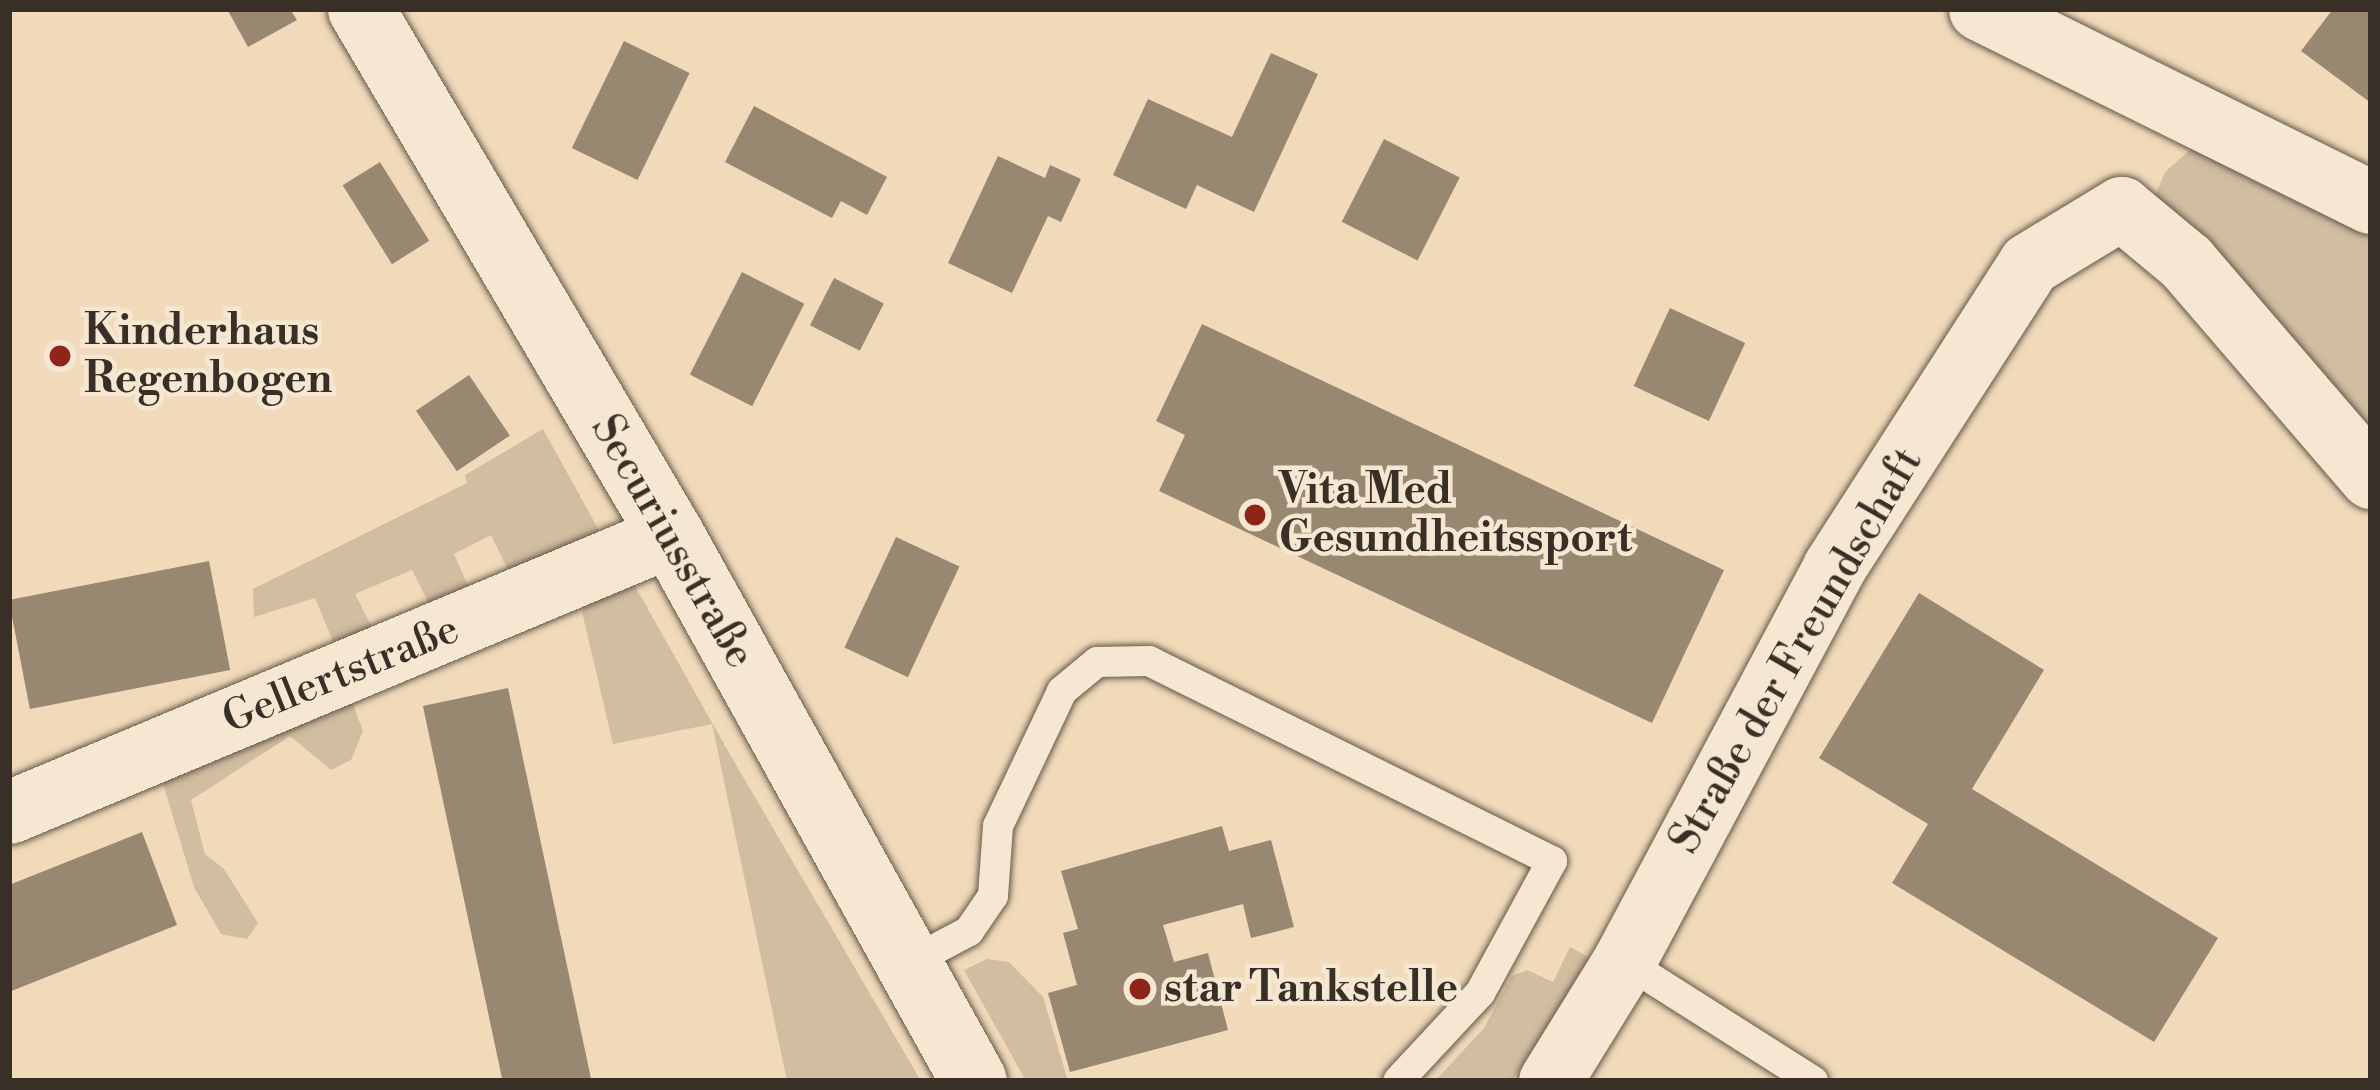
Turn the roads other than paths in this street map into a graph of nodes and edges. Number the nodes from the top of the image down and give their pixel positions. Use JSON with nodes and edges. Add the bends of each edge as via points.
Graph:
{"nodes":[{"id":1,"x":361,"y":9,"type":"edge"},
{"id":2,"x":1980,"y":9,"type":"edge"},
{"id":3,"x":2371,"y":202,"type":"edge"},
{"id":4,"x":2371,"y":477,"type":"edge"},
{"id":5,"x":671,"y":535,"type":"junction"},
{"id":6,"x":9,"y":812,"type":"edge"},
{"id":7,"x":1624,"y":962,"type":"junction"},
{"id":8,"x":907,"y":964,"type":"junction"},
{"id":9,"x":974,"y":1081,"type":"edge"},
{"id":10,"x":1398,"y":1081,"type":"edge"},
{"id":11,"x":1550,"y":1081,"type":"edge"},
{"id":12,"x":1813,"y":1081,"type":"edge"}],
"edges":[{"from":1,"to":5,"type":"street","name":"Securiusstraße"},
{"from":2,"to":3,"type":"street"},
{"from":4,"to":7,"type":"street","name":"Straße der Freundschaft","via":[[2186,262],[2121,208],[2029,265],[1834,567]]},
{"from":5,"to":6,"type":"street","name":"Gellertstraße"},
{"from":5,"to":8,"type":"street","name":"Securiusstraße"},
{"from":7,"to":11,"type":"street","name":"Straße der Freundschaft"},
{"from":7,"to":12,"type":"lane"},
{"from":8,"to":9,"type":"street","name":"Securiusstraße"},
{"from":8,"to":10,"type":"lane","via":[[968,931],[993,896],[998,826],[1061,691],[1097,662],[1149,661],[1552,860],[1480,994]]}]}
